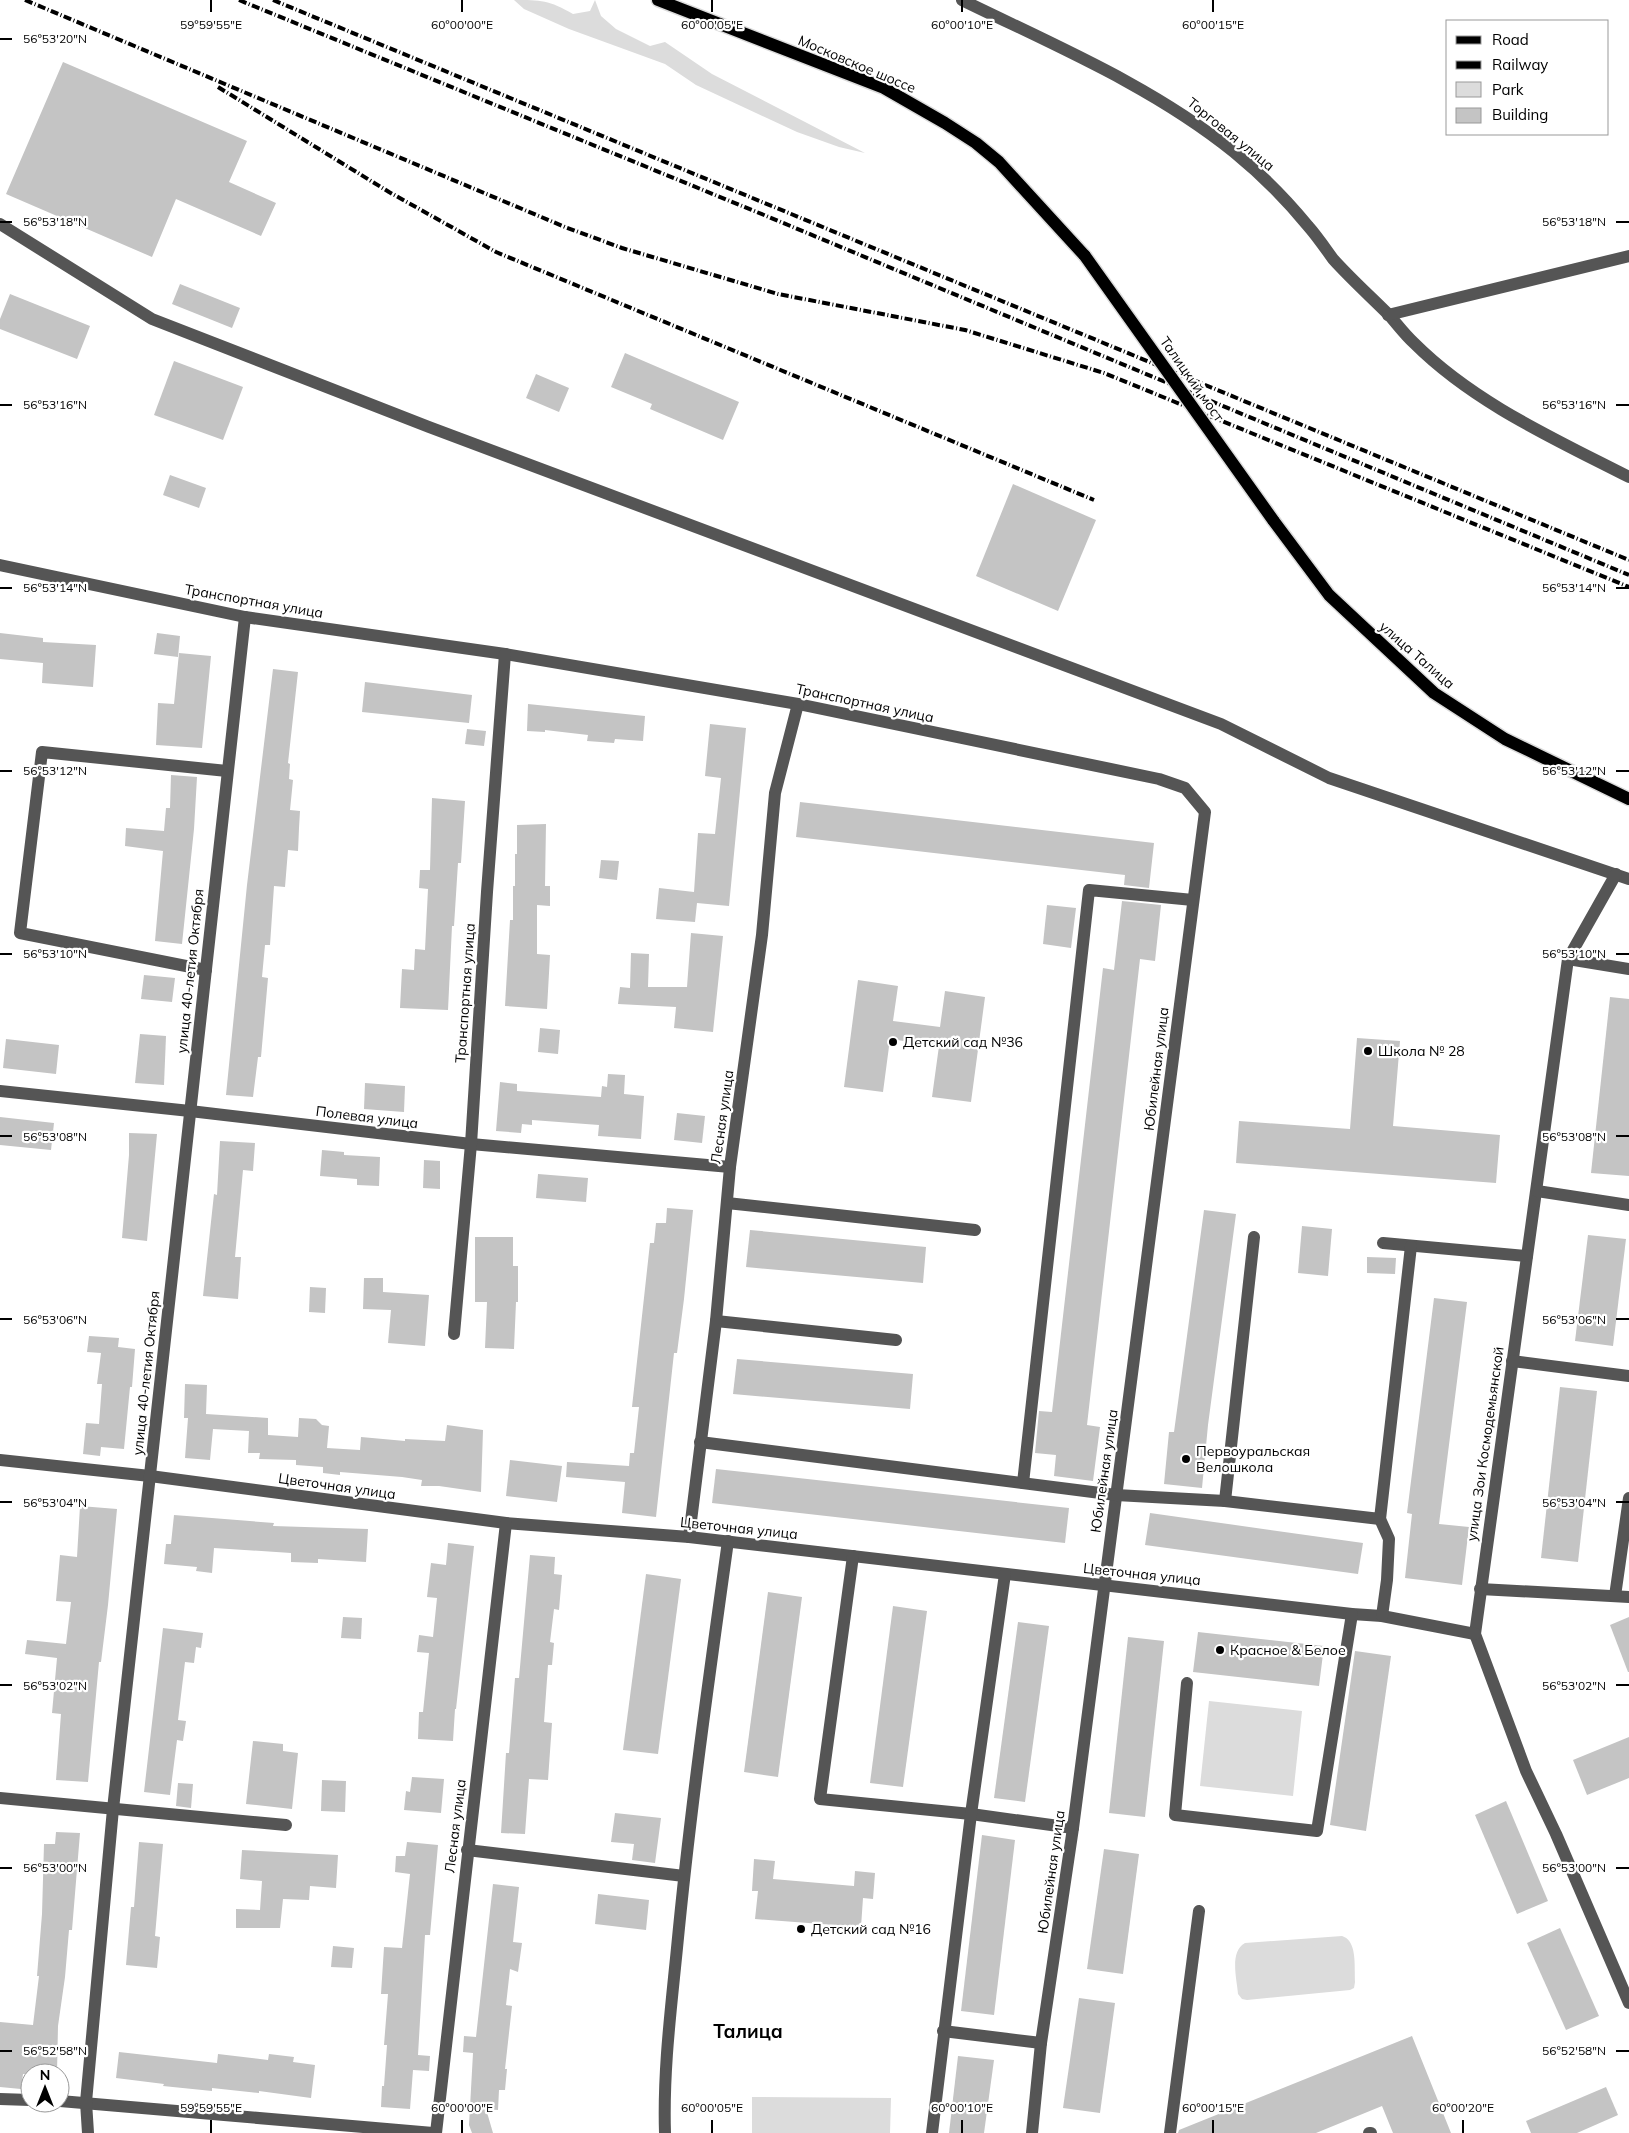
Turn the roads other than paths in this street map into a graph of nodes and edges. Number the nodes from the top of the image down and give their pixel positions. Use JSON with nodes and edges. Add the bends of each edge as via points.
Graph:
{"nodes":[{"id":1,"x":658,"y":0,"type":"edge"},
{"id":2,"x":962,"y":0,"type":"edge"},
{"id":3,"x":0,"y":224,"type":"edge"},
{"id":4,"x":1085,"y":256,"type":"joint"},
{"id":5,"x":1629,"y":256,"type":"edge"},
{"id":6,"x":1388,"y":315,"type":"junction"},
{"id":7,"x":1629,"y":477,"type":"edge"},
{"id":8,"x":1273,"y":520,"type":"joint"},
{"id":9,"x":0,"y":565,"type":"edge"},
{"id":10,"x":245,"y":617,"type":"junction"},
{"id":11,"x":505,"y":654,"type":"junction"},
{"id":12,"x":798,"y":704,"type":"junction"},
{"id":13,"x":227,"y":770,"type":"junction"},
{"id":14,"x":1629,"y":799,"type":"edge"},
{"id":15,"x":1205,"y":812,"type":"joint"},
{"id":16,"x":1616,"y":874,"type":"junction"},
{"id":17,"x":1629,"y":879,"type":"edge"},
{"id":18,"x":1193,"y":900,"type":"junction"},
{"id":19,"x":1568,"y":959,"type":"junction"},
{"id":20,"x":1629,"y":969,"type":"edge"},
{"id":21,"x":206,"y":970,"type":"junction"},
{"id":22,"x":0,"y":1092,"type":"edge"},
{"id":23,"x":190,"y":1111,"type":"junction"},
{"id":24,"x":471,"y":1144,"type":"junction"},
{"id":25,"x":730,"y":1167,"type":"junction"},
{"id":26,"x":1537,"y":1191,"type":"junction"},
{"id":27,"x":727,"y":1203,"type":"junction"},
{"id":28,"x":1629,"y":1205,"type":"edge"},
{"id":29,"x":975,"y":1230,"type":"dead end"},
{"id":30,"x":1254,"y":1237,"type":"dead end"},
{"id":31,"x":1383,"y":1243,"type":"dead end"},
{"id":32,"x":1411,"y":1246,"type":"junction"},
{"id":33,"x":1527,"y":1256,"type":"junction"},
{"id":34,"x":716,"y":1321,"type":"junction"},
{"id":35,"x":454,"y":1334,"type":"dead end"},
{"id":36,"x":896,"y":1340,"type":"dead end"},
{"id":37,"x":1512,"y":1361,"type":"junction"},
{"id":38,"x":1629,"y":1376,"type":"edge"},
{"id":39,"x":700,"y":1442,"type":"junction"},
{"id":40,"x":0,"y":1460,"type":"edge"},
{"id":41,"x":150,"y":1476,"type":"junction"},
{"id":42,"x":1023,"y":1483,"type":"junction"},
{"id":43,"x":1116,"y":1495,"type":"junction"},
{"id":44,"x":1629,"y":1498,"type":"edge"},
{"id":45,"x":1225,"y":1501,"type":"junction"},
{"id":46,"x":1380,"y":1519,"type":"junction"},
{"id":47,"x":506,"y":1524,"type":"junction"},
{"id":48,"x":689,"y":1537,"type":"junction"},
{"id":49,"x":728,"y":1541,"type":"junction"},
{"id":50,"x":853,"y":1556,"type":"junction"},
{"id":51,"x":1005,"y":1574,"type":"junction"},
{"id":52,"x":1104,"y":1584,"type":"junction"},
{"id":53,"x":1480,"y":1589,"type":"junction"},
{"id":54,"x":1615,"y":1596,"type":"junction"},
{"id":55,"x":1629,"y":1597,"type":"edge"},
{"id":56,"x":1352,"y":1614,"type":"junction"},
{"id":57,"x":1382,"y":1616,"type":"junction"},
{"id":58,"x":1474,"y":1634,"type":"junction"},
{"id":59,"x":1187,"y":1683,"type":"dead end"},
{"id":60,"x":0,"y":1798,"type":"edge"},
{"id":61,"x":113,"y":1809,"type":"junction"},
{"id":62,"x":971,"y":1814,"type":"junction"},
{"id":63,"x":286,"y":1825,"type":"dead end"},
{"id":64,"x":1073,"y":1828,"type":"junction"},
{"id":65,"x":467,"y":1850,"type":"junction"},
{"id":66,"x":684,"y":1876,"type":"junction"},
{"id":67,"x":1199,"y":1911,"type":"dead end"},
{"id":68,"x":1629,"y":2003,"type":"edge"},
{"id":69,"x":943,"y":2032,"type":"junction"},
{"id":70,"x":1041,"y":2043,"type":"junction"},
{"id":71,"x":0,"y":2098,"type":"edge"},
{"id":72,"x":20,"y":2099,"type":"edge"},
{"id":73,"x":70,"y":2101,"type":"edge"},
{"id":74,"x":86,"y":2102,"type":"junction"},
{"id":75,"x":88,"y":2133,"type":"edge"},
{"id":76,"x":434,"y":2133,"type":"edge"},
{"id":77,"x":664,"y":2133,"type":"edge"},
{"id":78,"x":932,"y":2133,"type":"edge"},
{"id":79,"x":1032,"y":2133,"type":"edge"},
{"id":80,"x":1170,"y":2133,"type":"edge"}],
"edges":[{"from":1,"to":4,"type":"main road","name":"Московское шоссе","via":[[884,88],[945,123],[999,162]]},
{"from":2,"to":6,"type":"street","name":"Торговая улица","via":[[1140,87],[1209,132],[1280,195],[1358,287]]},
{"from":3,"to":16,"type":"street","via":[[152,319],[429,428],[1221,724],[1330,778]]},
{"from":4,"to":8,"type":"main road","name":"Талицкий мост","bridge":true},
{"from":5,"to":6,"type":"street"},
{"from":6,"to":7,"type":"street","name":"Торговая улица","via":[[1414,344],[1477,395]]},
{"from":8,"to":14,"type":"main road","name":"улица Талица","via":[[1328,595],[1434,692],[1505,739]]},
{"from":9,"to":10,"type":"street","name":"Транспортная улица"},
{"from":10,"to":11,"type":"street","name":"Транспортная улица"},
{"from":10,"to":13,"type":"street","name":"улица 40-летия Октября"},
{"from":11,"to":12,"type":"street","name":"Транспортная улица"},
{"from":11,"to":24,"type":"street","name":"Транспортная улица"},
{"from":12,"to":15,"type":"street","name":"Транспортная улица","via":[[1159,780],[1185,788]]},
{"from":12,"to":25,"type":"street","name":"Лесная улица","via":[[775,793],[762,935]]},
{"from":13,"to":21,"type":"street","name":"улица 40-летия Октября"},
{"from":13,"to":21,"type":"street","via":[[42,752],[20,932]]},
{"from":15,"to":18,"type":"street","name":"Юбилейная улица"},
{"from":16,"to":17,"type":"street"},
{"from":16,"to":19,"type":"street","name":"улица Зои Космодемьянской"},
{"from":18,"to":42,"type":"street","via":[[1089,890]]},
{"from":18,"to":43,"type":"street","name":"Юбилейная улица"},
{"from":19,"to":20,"type":"street"},
{"from":19,"to":26,"type":"street","name":"улица Зои Космодемьянской"},
{"from":21,"to":23,"type":"street","name":"улица 40-летия Октября"},
{"from":22,"to":23,"type":"street","name":"Полевая улица"},
{"from":23,"to":24,"type":"street","name":"Полевая улица"},
{"from":23,"to":41,"type":"street","name":"улица 40-летия Октября"},
{"from":24,"to":25,"type":"street","name":"Полевая улица"},
{"from":24,"to":35,"type":"street","name":"Транспортная улица"},
{"from":25,"to":27,"type":"street","name":"Лесная улица"},
{"from":26,"to":28,"type":"street"},
{"from":26,"to":33,"type":"street","name":"улица Зои Космодемьянской"},
{"from":27,"to":29,"type":"street"},
{"from":27,"to":34,"type":"street","name":"Лесная улица"},
{"from":30,"to":45,"type":"street"},
{"from":31,"to":32,"type":"street"},
{"from":32,"to":33,"type":"street"},
{"from":32,"to":46,"type":"street"},
{"from":33,"to":37,"type":"street","name":"улица Зои Космодемьянской"},
{"from":34,"to":36,"type":"street"},
{"from":34,"to":39,"type":"street","name":"Лесная улица"},
{"from":37,"to":38,"type":"street"},
{"from":37,"to":53,"type":"street","name":"улица Зои Космодемьянской"},
{"from":39,"to":42,"type":"street"},
{"from":39,"to":48,"type":"street","name":"Лесная улица"},
{"from":40,"to":41,"type":"street","name":"Цветочная улица"},
{"from":41,"to":47,"type":"street","name":"Цветочная улица"},
{"from":41,"to":61,"type":"street","name":"улица 40-летия Октября"},
{"from":42,"to":43,"type":"street"},
{"from":43,"to":45,"type":"street"},
{"from":43,"to":52,"type":"street","name":"Юбилейная улица"},
{"from":44,"to":54,"type":"street"},
{"from":45,"to":46,"type":"street"},
{"from":46,"to":57,"type":"street","via":[[1389,1539],[1388,1580]]},
{"from":47,"to":48,"type":"street","name":"Цветочная улица"},
{"from":47,"to":65,"type":"street","name":"Лесная улица"},
{"from":48,"to":49,"type":"street","name":"Цветочная улица"},
{"from":49,"to":50,"type":"street","name":"Цветочная улица"},
{"from":49,"to":66,"type":"street"},
{"from":50,"to":51,"type":"street","name":"Цветочная улица"},
{"from":50,"to":62,"type":"street","via":[[820,1799]]},
{"from":51,"to":52,"type":"street","name":"Цветочная улица"},
{"from":51,"to":62,"type":"street"},
{"from":52,"to":56,"type":"street","name":"Цветочная улица"},
{"from":52,"to":64,"type":"street","name":"Юбилейная улица"},
{"from":53,"to":54,"type":"street"},
{"from":53,"to":58,"type":"street","name":"улица Зои Космодемьянской"},
{"from":54,"to":55,"type":"street"},
{"from":56,"to":57,"type":"street","name":"Цветочная улица"},
{"from":56,"to":59,"type":"street","via":[[1317,1831],[1175,1814]]},
{"from":57,"to":58,"type":"street","name":"Цветочная улица"},
{"from":58,"to":68,"type":"street","name":"улица Зои Космодемьянской","via":[[1526,1771]]},
{"from":60,"to":61,"type":"street"},
{"from":61,"to":63,"type":"street"},
{"from":61,"to":74,"type":"street","name":"улица 40-летия Октября"},
{"from":62,"to":64,"type":"street"},
{"from":62,"to":69,"type":"street"},
{"from":64,"to":70,"type":"street","name":"Юбилейная улица"},
{"from":65,"to":66,"type":"street"},
{"from":65,"to":76,"type":"street","name":"Лесная улица"},
{"from":66,"to":77,"type":"street","via":[[669,2030]]},
{"from":67,"to":80,"type":"street"},
{"from":69,"to":70,"type":"street"},
{"from":69,"to":78,"type":"street"},
{"from":70,"to":79,"type":"street","name":"Юбилейная улица"},
{"from":71,"to":72,"type":"street"},
{"from":73,"to":74,"type":"street"},
{"from":74,"to":75,"type":"street","name":"улица 40-летия Октября"},
{"from":74,"to":76,"type":"street"}]}
